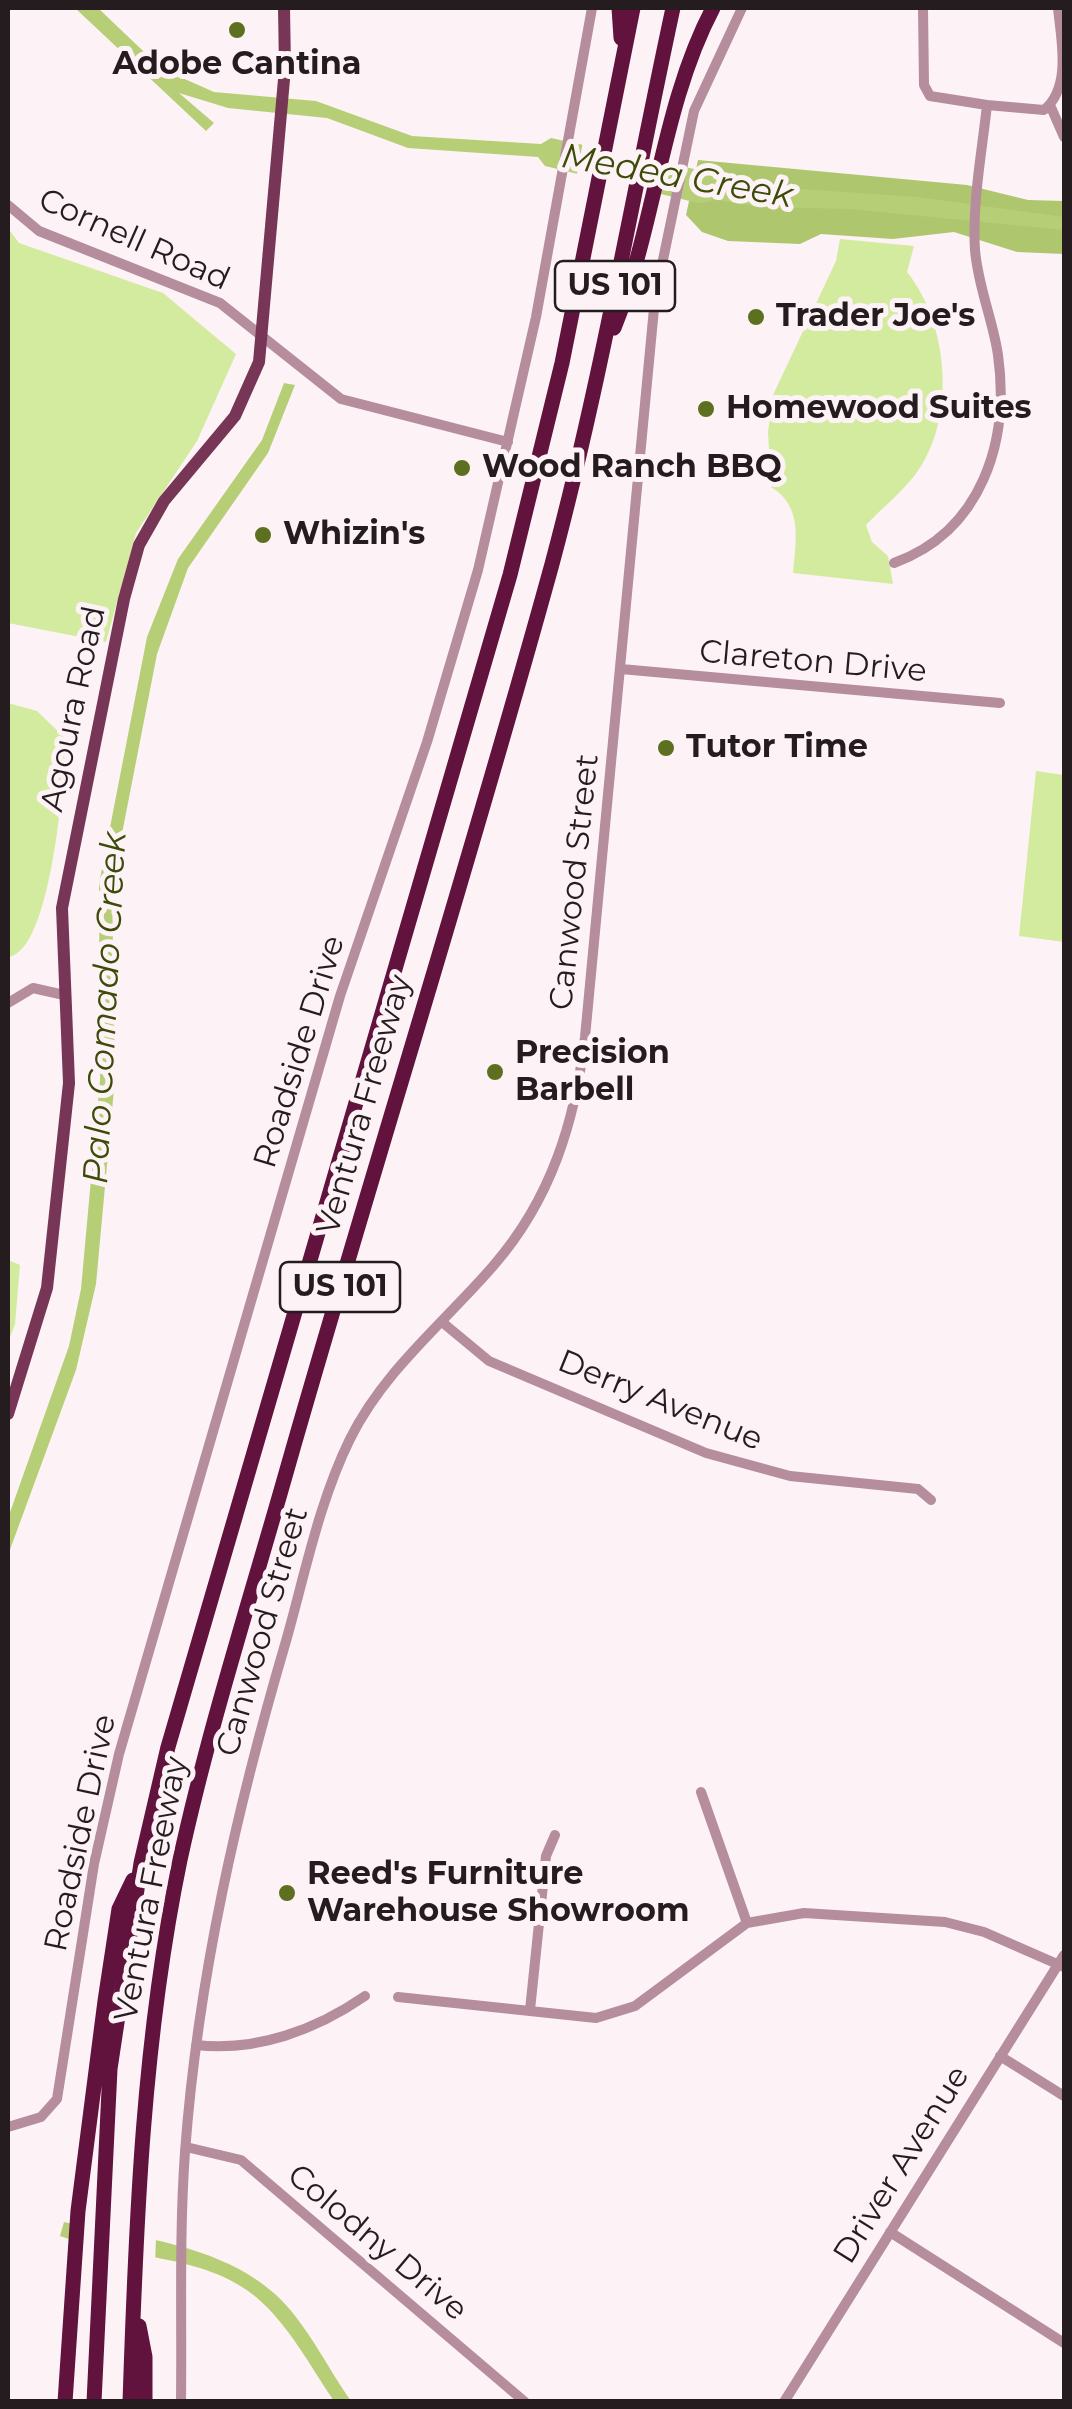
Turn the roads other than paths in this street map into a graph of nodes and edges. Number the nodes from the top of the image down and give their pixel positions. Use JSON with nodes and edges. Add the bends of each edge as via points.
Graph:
{"nodes":[{"id":1,"x":284,"y":8,"type":"edge"},
{"id":2,"x":294,"y":8,"type":"edge"},
{"id":3,"x":592,"y":8,"type":"edge"},
{"id":4,"x":619,"y":8,"type":"edge"},
{"id":5,"x":633,"y":8,"type":"edge"},
{"id":6,"x":672,"y":8,"type":"edge"},
{"id":7,"x":713,"y":8,"type":"edge"},
{"id":8,"x":742,"y":8,"type":"edge"},
{"id":9,"x":923,"y":8,"type":"edge"},
{"id":10,"x":1058,"y":8,"type":"edge"},
{"id":11,"x":286,"y":46,"type":"junction"},
{"id":12,"x":622,"y":60,"type":"junction"},
{"id":13,"x":987,"y":105,"type":"junction"},
{"id":14,"x":1050,"y":106,"type":"junction"},
{"id":15,"x":1064,"y":137,"type":"edge"},
{"id":16,"x":8,"y":205,"type":"edge"},
{"id":17,"x":638,"y":211,"type":"junction"},
{"id":18,"x":262,"y":336,"type":"junction"},
{"id":19,"x":508,"y":442,"type":"junction"},
{"id":20,"x":894,"y":563,"type":"dead end"},
{"id":21,"x":621,"y":669,"type":"junction"},
{"id":22,"x":1000,"y":704,"type":"dead end"},
{"id":23,"x":64,"y":994,"type":"junction"},
{"id":24,"x":8,"y":1004,"type":"edge"},
{"id":25,"x":442,"y":1322,"type":"junction"},
{"id":26,"x":8,"y":1414,"type":"edge"},
{"id":27,"x":931,"y":1500,"type":"dead end"},
{"id":28,"x":701,"y":1792,"type":"dead end"},
{"id":29,"x":555,"y":1835,"type":"dead end"},
{"id":30,"x":141,"y":1863,"type":"junction"},
{"id":31,"x":747,"y":1923,"type":"junction"},
{"id":32,"x":1063,"y":1962,"type":"edge"},
{"id":33,"x":364,"y":1996,"type":"dead end"},
{"id":34,"x":398,"y":1997,"type":"dead end"},
{"id":35,"x":530,"y":2010,"type":"junction"},
{"id":36,"x":196,"y":2046,"type":"junction"},
{"id":37,"x":1000,"y":2056,"type":"junction"},
{"id":38,"x":1064,"y":2096,"type":"edge"},
{"id":39,"x":8,"y":2128,"type":"edge"},
{"id":40,"x":186,"y":2147,"type":"junction"},
{"id":41,"x":890,"y":2232,"type":"junction"},
{"id":42,"x":133,"y":2299,"type":"junction"},
{"id":43,"x":1064,"y":2343,"type":"edge"},
{"id":44,"x":65,"y":2402,"type":"edge"},
{"id":45,"x":94,"y":2402,"type":"edge"},
{"id":46,"x":130,"y":2402,"type":"edge"},
{"id":47,"x":145,"y":2402,"type":"edge"},
{"id":48,"x":181,"y":2402,"type":"edge"},
{"id":49,"x":525,"y":2402,"type":"edge"},
{"id":50,"x":784,"y":2402,"type":"edge"}],
"edges":[{"from":1,"to":11,"type":"main road","name":"Agoura Road"},
{"from":2,"to":11,"type":"main road","name":"Agoura Road"},
{"from":3,"to":19,"type":"street","name":"Roadside Drive"},
{"from":4,"to":12,"type":"highway"},
{"from":5,"to":12,"type":"highway","name":"Ventura Freeway","number":"US 101"},
{"from":6,"to":17,"type":"highway","name":"Ventura Freeway","number":"US 101","via":[[643,148]]},
{"from":7,"to":17,"type":"highway"},
{"from":8,"to":21,"type":"street","name":"Canwood Street","via":[[709,71],[672,202],[655,298]]},
{"from":9,"to":13,"type":"street","via":[[924,85],[930,96]]},
{"from":10,"to":14,"type":"street","via":[[1062,67]]},
{"from":11,"to":18,"type":"main road","name":"Agoura Road"},
{"from":12,"to":30,"type":"highway","name":"Ventura Freeway","number":"US 101","via":[[562,364],[510,575],[174,1727]]},
{"from":13,"to":14,"type":"street"},
{"from":13,"to":20,"type":"street","via":[[975,236],[998,356],[1000,416],[992,466],[954,523]]},
{"from":14,"to":15,"type":"street"},
{"from":16,"to":18,"type":"street","name":"Cornell Road","via":[[39,231],[220,304]]},
{"from":17,"to":42,"type":"highway","name":"Ventura Freeway","number":"US 101","via":[[552,560],[204,1759],[150,2038]]},
{"from":18,"to":19,"type":"street","name":"Cornell Road","via":[[341,398]]},
{"from":18,"to":23,"type":"main road","name":"Agoura Road","via":[[246,397],[158,510],[130,574],[62,908]]},
{"from":19,"to":39,"type":"street","name":"Roadside Drive","via":[[433,723],[340,996],[120,1754],[94,1864],[61,2086],[50,2109]]},
{"from":21,"to":22,"type":"street","name":"Clareton Drive"},
{"from":21,"to":25,"type":"street","name":"Canwood Street","via":[[572,1119],[531,1214]]},
{"from":23,"to":24,"type":"street","via":[[33,988]]},
{"from":23,"to":26,"type":"main road","name":"Agoura Road","via":[[69,1083],[47,1288]]},
{"from":25,"to":27,"type":"street","name":"Derry Avenue","via":[[489,1361],[706,1453],[790,1476],[918,1490]]},
{"from":25,"to":36,"type":"street","name":"Canwood Street","via":[[386,1382],[335,1474],[235,1822]]},
{"from":28,"to":31,"type":"street"},
{"from":29,"to":35,"type":"street","via":[[546,1856]]},
{"from":30,"to":44,"type":"highway","via":[[119,1910],[78,2211]]},
{"from":30,"to":45,"type":"highway","name":"Ventura Freeway","number":"US 101","via":[[110,2069]]},
{"from":31,"to":32,"type":"street","via":[[804,1913],[923,1918]]},
{"from":31,"to":35,"type":"street","via":[[626,2010],[582,2019]]},
{"from":32,"to":37,"type":"street","name":"Driver Avenue"},
{"from":33,"to":36,"type":"street","via":[[336,2015],[253,2046]]},
{"from":34,"to":35,"type":"street"},
{"from":36,"to":40,"type":"street","name":"Canwood Street"},
{"from":37,"to":38,"type":"street"},
{"from":37,"to":41,"type":"street","name":"Driver Avenue"},
{"from":40,"to":48,"type":"street","name":"Canwood Street"},
{"from":40,"to":49,"type":"street","name":"Colodny Drive","via":[[241,2160]]},
{"from":41,"to":43,"type":"street"},
{"from":41,"to":50,"type":"street","name":"Driver Avenue"},
{"from":42,"to":46,"type":"highway","name":"Ventura Freeway","number":"US 101"},
{"from":42,"to":47,"type":"highway","via":[[145,2358]]}]}
